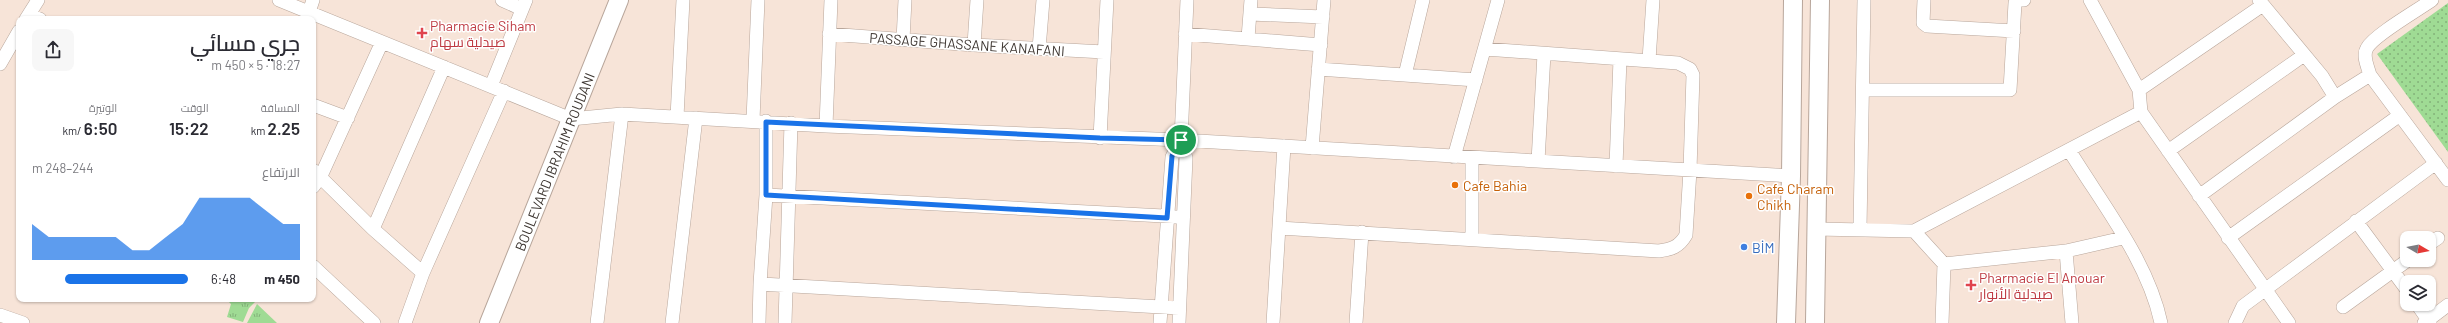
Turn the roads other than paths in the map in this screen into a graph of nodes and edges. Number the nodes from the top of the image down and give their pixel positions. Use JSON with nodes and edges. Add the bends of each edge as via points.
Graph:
{"nodes":[{"id":1,"x":38,"y":0,"type":"edge"},
{"id":2,"x":278,"y":0,"type":"edge"},
{"id":3,"x":502,"y":0,"type":"edge"},
{"id":4,"x":619,"y":0,"type":"edge"},
{"id":5,"x":683,"y":0,"type":"edge"},
{"id":6,"x":758,"y":0,"type":"edge"},
{"id":7,"x":831,"y":0,"type":"edge"},
{"id":8,"x":905,"y":0,"type":"edge"},
{"id":9,"x":977,"y":0,"type":"edge"},
{"id":10,"x":1043,"y":0,"type":"edge"},
{"id":11,"x":1107,"y":0,"type":"edge"},
{"id":12,"x":1187,"y":0,"type":"edge"},
{"id":13,"x":1251,"y":0,"type":"edge"},
{"id":14,"x":1324,"y":0,"type":"edge"},
{"id":15,"x":1423,"y":0,"type":"edge"},
{"id":16,"x":1498,"y":0,"type":"edge"},
{"id":17,"x":1653,"y":0,"type":"edge"},
{"id":18,"x":1793,"y":0,"type":"edge"},
{"id":19,"x":1820,"y":0,"type":"edge"},
{"id":20,"x":1864,"y":0,"type":"edge"},
{"id":21,"x":1924,"y":0,"type":"edge"},
{"id":22,"x":2024,"y":0,"type":"edge"},
{"id":23,"x":2090,"y":0,"type":"edge"},
{"id":24,"x":2432,"y":0,"type":"edge"},
{"id":25,"x":2261,"y":2,"type":"edge"},
{"id":26,"x":524,"y":4,"type":"edge"},
{"id":27,"x":311,"y":6,"type":"edge"},
{"id":28,"x":1251,"y":14,"type":"junction"},
{"id":29,"x":33,"y":16,"type":"edge"},
{"id":30,"x":1323,"y":17,"type":"junction"},
{"id":31,"x":2014,"y":31,"type":"junction"},
{"id":32,"x":829,"y":34,"type":"junction"},
{"id":33,"x":1186,"y":34,"type":"junction"},
{"id":34,"x":16,"y":36,"type":"edge"},
{"id":35,"x":1248,"y":38,"type":"junction"},
{"id":36,"x":903,"y":40,"type":"junction"},
{"id":37,"x":382,"y":42,"type":"junction"},
{"id":38,"x":1321,"y":45,"type":"junction"},
{"id":39,"x":974,"y":46,"type":"junction"},
{"id":40,"x":1039,"y":49,"type":"junction"},
{"id":41,"x":1485,"y":49,"type":"junction"},
{"id":42,"x":1104,"y":52,"type":"junction"},
{"id":43,"x":1544,"y":54,"type":"junction"},
{"id":44,"x":2304,"y":55,"type":"junction"},
{"id":45,"x":1620,"y":59,"type":"junction"},
{"id":46,"x":1649,"y":60,"type":"junction"},
{"id":47,"x":0,"y":64,"type":"edge"},
{"id":48,"x":444,"y":67,"type":"junction"},
{"id":49,"x":1318,"y":69,"type":"junction"},
{"id":50,"x":1405,"y":75,"type":"junction"},
{"id":51,"x":2370,"y":75,"type":"junction"},
{"id":52,"x":1476,"y":80,"type":"junction"},
{"id":53,"x":491,"y":86,"type":"junction"},
{"id":54,"x":1863,"y":90,"type":"junction"},
{"id":55,"x":2139,"y":90,"type":"junction"},
{"id":56,"x":504,"y":91,"type":"junction"},
{"id":57,"x":2335,"y":98,"type":"junction"},
{"id":58,"x":316,"y":106,"type":"edge"},
{"id":59,"x":2141,"y":112,"type":"junction"},
{"id":60,"x":622,"y":114,"type":"junction"},
{"id":61,"x":2400,"y":115,"type":"junction"},
{"id":62,"x":677,"y":117,"type":"junction"},
{"id":63,"x":348,"y":118,"type":"junction"},
{"id":64,"x":696,"y":118,"type":"junction"},
{"id":65,"x":571,"y":119,"type":"junction"},
{"id":66,"x":752,"y":120,"type":"junction"},
{"id":67,"x":766,"y":122,"type":"junction"},
{"id":68,"x":791,"y":123,"type":"junction"},
{"id":69,"x":826,"y":126,"type":"junction"},
{"id":70,"x":1100,"y":138,"type":"junction"},
{"id":71,"x":1181,"y":140,"type":"junction"},
{"id":72,"x":1284,"y":146,"type":"junction"},
{"id":73,"x":1312,"y":148,"type":"junction"},
{"id":74,"x":2069,"y":150,"type":"junction"},
{"id":75,"x":2168,"y":151,"type":"junction"},
{"id":76,"x":1454,"y":157,"type":"junction"},
{"id":77,"x":1472,"y":158,"type":"junction"},
{"id":78,"x":1538,"y":162,"type":"junction"},
{"id":79,"x":2436,"y":163,"type":"junction"},
{"id":80,"x":1616,"y":166,"type":"junction"},
{"id":81,"x":1690,"y":170,"type":"junction"},
{"id":82,"x":316,"y":176,"type":"edge"},
{"id":83,"x":1791,"y":176,"type":"junction"},
{"id":84,"x":316,"y":179,"type":"edge"},
{"id":85,"x":2448,"y":180,"type":"edge"},
{"id":86,"x":766,"y":195,"type":"junction"},
{"id":87,"x":790,"y":196,"type":"junction"},
{"id":88,"x":2199,"y":196,"type":"junction"},
{"id":89,"x":1184,"y":217,"type":"junction"},
{"id":90,"x":1167,"y":218,"type":"junction"},
{"id":91,"x":2356,"y":221,"type":"junction"},
{"id":92,"x":1279,"y":228,"type":"junction"},
{"id":93,"x":1860,"y":228,"type":"junction"},
{"id":94,"x":373,"y":229,"type":"junction"},
{"id":95,"x":1816,"y":229,"type":"junction"},
{"id":96,"x":1914,"y":231,"type":"junction"},
{"id":97,"x":1362,"y":232,"type":"junction"},
{"id":98,"x":1472,"y":238,"type":"junction"},
{"id":99,"x":2124,"y":238,"type":"junction"},
{"id":100,"x":2228,"y":238,"type":"junction"},
{"id":101,"x":2066,"y":251,"type":"junction"},
{"id":102,"x":1944,"y":264,"type":"junction"},
{"id":103,"x":2400,"y":266,"type":"edge"},
{"id":104,"x":316,"y":269,"type":"edge"},
{"id":105,"x":2393,"y":271,"type":"junction"},
{"id":106,"x":424,"y":274,"type":"junction"},
{"id":107,"x":2400,"y":280,"type":"edge"},
{"id":108,"x":760,"y":284,"type":"junction"},
{"id":109,"x":786,"y":285,"type":"junction"},
{"id":110,"x":2264,"y":290,"type":"junction"},
{"id":111,"x":2448,"y":305,"type":"edge"},
{"id":112,"x":1161,"y":307,"type":"junction"},
{"id":113,"x":2343,"y":307,"type":"dead end"},
{"id":114,"x":1179,"y":308,"type":"junction"},
{"id":115,"x":2421,"y":311,"type":"edge"},
{"id":116,"x":0,"y":315,"type":"edge"},
{"id":117,"x":18,"y":322,"type":"edge"},
{"id":118,"x":492,"y":322,"type":"edge"},
{"id":119,"x":2427,"y":322,"type":"edge"},
{"id":120,"x":374,"y":323,"type":"edge"},
{"id":121,"x":405,"y":323,"type":"edge"},
{"id":122,"x":597,"y":323,"type":"edge"},
{"id":123,"x":672,"y":323,"type":"edge"},
{"id":124,"x":759,"y":323,"type":"edge"},
{"id":125,"x":785,"y":323,"type":"edge"},
{"id":126,"x":1160,"y":323,"type":"edge"},
{"id":127,"x":1179,"y":323,"type":"edge"},
{"id":128,"x":1273,"y":323,"type":"edge"},
{"id":129,"x":1356,"y":323,"type":"edge"},
{"id":130,"x":1786,"y":323,"type":"edge"},
{"id":131,"x":1814,"y":323,"type":"edge"},
{"id":132,"x":1942,"y":323,"type":"edge"},
{"id":133,"x":2072,"y":323,"type":"edge"},
{"id":134,"x":2161,"y":323,"type":"edge"},
{"id":135,"x":2235,"y":323,"type":"edge"},
{"id":136,"x":2289,"y":323,"type":"edge"}],
"edges":[{"from":1,"to":29,"type":"street"},
{"from":2,"to":27,"type":"street"},
{"from":3,"to":26,"type":"street"},
{"from":4,"to":65,"type":"street","name":"BOULEVARD IBRAHIM ROUDANI"},
{"from":5,"to":62,"type":"street"},
{"from":6,"to":66,"type":"street"},
{"from":7,"to":32,"type":"street"},
{"from":8,"to":36,"type":"street"},
{"from":9,"to":39,"type":"street"},
{"from":10,"to":40,"type":"street"},
{"from":11,"to":42,"type":"street"},
{"from":12,"to":33,"type":"street"},
{"from":13,"to":28,"type":"street"},
{"from":14,"to":30,"type":"street"},
{"from":15,"to":50,"type":"street"},
{"from":16,"to":41,"type":"street"},
{"from":17,"to":46,"type":"street"},
{"from":18,"to":83,"type":"street"},
{"from":19,"to":95,"type":"street"},
{"from":20,"to":54,"type":"street"},
{"from":21,"to":31,"type":"street","via":[[1923,24],[1927,26]]},
{"from":22,"to":31,"type":"street","via":[[2015,1]]},
{"from":23,"to":55,"type":"street"},
{"from":24,"to":51,"type":"street","via":[[2366,48],[2365,58]]},
{"from":25,"to":44,"type":"street"},
{"from":25,"to":55,"type":"street"},
{"from":26,"to":53,"type":"street"},
{"from":27,"to":37,"type":"street"},
{"from":28,"to":30,"type":"street"},
{"from":28,"to":35,"type":"street"},
{"from":30,"to":38,"type":"street"},
{"from":31,"to":54,"type":"street","via":[[2010,90]]},
{"from":32,"to":36,"type":"street","name":"PASSAGE GHASSANE KANAFANI"},
{"from":32,"to":69,"type":"street"},
{"from":33,"to":35,"type":"street"},
{"from":33,"to":71,"type":"street"},
{"from":34,"to":47,"type":"street"},
{"from":35,"to":38,"type":"street"},
{"from":36,"to":39,"type":"street","name":"PASSAGE GHASSANE KANAFANI"},
{"from":37,"to":48,"type":"street"},
{"from":37,"to":63,"type":"street"},
{"from":38,"to":49,"type":"street"},
{"from":39,"to":40,"type":"street","name":"PASSAGE GHASSANE KANAFANI"},
{"from":40,"to":42,"type":"street","name":"PASSAGE GHASSANE KANAFANI"},
{"from":41,"to":43,"type":"street"},
{"from":41,"to":52,"type":"street"},
{"from":42,"to":70,"type":"street"},
{"from":43,"to":45,"type":"street"},
{"from":43,"to":78,"type":"street"},
{"from":44,"to":57,"type":"street","via":[[2322,76]]},
{"from":44,"to":75,"type":"street"},
{"from":45,"to":46,"type":"street"},
{"from":45,"to":80,"type":"street"},
{"from":46,"to":81,"type":"street","via":[[1684,65],[1693,75]]},
{"from":48,"to":53,"type":"street"},
{"from":48,"to":94,"type":"street"},
{"from":49,"to":50,"type":"street"},
{"from":49,"to":73,"type":"street"},
{"from":50,"to":52,"type":"street"},
{"from":51,"to":57,"type":"street"},
{"from":51,"to":61,"type":"street"},
{"from":52,"to":76,"type":"street"},
{"from":53,"to":56,"type":"street"},
{"from":54,"to":93,"type":"street"},
{"from":55,"to":59,"type":"street"},
{"from":56,"to":65,"type":"street"},
{"from":56,"to":106,"type":"street"},
{"from":57,"to":88,"type":"street"},
{"from":58,"to":63,"type":"street"},
{"from":59,"to":74,"type":"street"},
{"from":59,"to":75,"type":"street"},
{"from":60,"to":62,"type":"street"},
{"from":60,"to":65,"type":"street"},
{"from":60,"to":122,"type":"street"},
{"from":61,"to":79,"type":"street"},
{"from":61,"to":100,"type":"street"},
{"from":62,"to":64,"type":"street"},
{"from":63,"to":82,"type":"street"},
{"from":64,"to":66,"type":"street"},
{"from":64,"to":123,"type":"street"},
{"from":65,"to":118,"type":"street","name":"BOULEVARD IBRAHIM ROUDANI"},
{"from":66,"to":67,"type":"street"},
{"from":67,"to":68,"type":"street"},
{"from":67,"to":86,"type":"street"},
{"from":68,"to":69,"type":"street"},
{"from":68,"to":87,"type":"street"},
{"from":69,"to":70,"type":"street"},
{"from":70,"to":71,"type":"street"},
{"from":71,"to":72,"type":"street"},
{"from":71,"to":89,"type":"street","via":[[1186,158]]},
{"from":71,"to":90,"type":"street","via":[[1172,156]]},
{"from":72,"to":73,"type":"street"},
{"from":72,"to":92,"type":"street"},
{"from":73,"to":76,"type":"street"},
{"from":74,"to":96,"type":"street"},
{"from":74,"to":99,"type":"street"},
{"from":75,"to":88,"type":"street"},
{"from":76,"to":77,"type":"street"},
{"from":77,"to":78,"type":"street"},
{"from":77,"to":98,"type":"street"},
{"from":78,"to":80,"type":"street"},
{"from":79,"to":85,"type":"street"},
{"from":79,"to":91,"type":"street"},
{"from":80,"to":81,"type":"street"},
{"from":81,"to":83,"type":"street"},
{"from":81,"to":98,"type":"street","via":[[1686,235],[1681,243],[1670,250]]},
{"from":83,"to":130,"type":"street"},
{"from":84,"to":94,"type":"street"},
{"from":86,"to":87,"type":"street"},
{"from":86,"to":108,"type":"street"},
{"from":87,"to":90,"type":"street"},
{"from":87,"to":109,"type":"street"},
{"from":88,"to":100,"type":"street"},
{"from":89,"to":90,"type":"street"},
{"from":89,"to":114,"type":"street"},
{"from":90,"to":112,"type":"street"},
{"from":91,"to":105,"type":"street"},
{"from":91,"to":110,"type":"street"},
{"from":92,"to":97,"type":"street"},
{"from":92,"to":128,"type":"street"},
{"from":93,"to":95,"type":"street"},
{"from":93,"to":96,"type":"street"},
{"from":94,"to":106,"type":"street"},
{"from":95,"to":131,"type":"street"},
{"from":96,"to":102,"type":"street"},
{"from":97,"to":98,"type":"street"},
{"from":97,"to":129,"type":"street"},
{"from":99,"to":101,"type":"street"},
{"from":99,"to":134,"type":"street","via":[[2150,283]]},
{"from":100,"to":110,"type":"street"},
{"from":101,"to":102,"type":"street"},
{"from":101,"to":133,"type":"street"},
{"from":102,"to":132,"type":"street"},
{"from":103,"to":105,"type":"street"},
{"from":104,"to":120,"type":"street"},
{"from":105,"to":107,"type":"street"},
{"from":105,"to":113,"type":"street"},
{"from":106,"to":121,"type":"street"},
{"from":108,"to":109,"type":"street"},
{"from":108,"to":124,"type":"street"},
{"from":109,"to":112,"type":"street"},
{"from":109,"to":125,"type":"street"},
{"from":110,"to":135,"type":"street","via":[[2243,306]]},
{"from":110,"to":136,"type":"street"},
{"from":111,"to":119,"type":"street"},
{"from":112,"to":114,"type":"street"},
{"from":112,"to":126,"type":"street"},
{"from":114,"to":127,"type":"street"},
{"from":115,"to":119,"type":"street"},
{"from":116,"to":117,"type":"street"}]}
